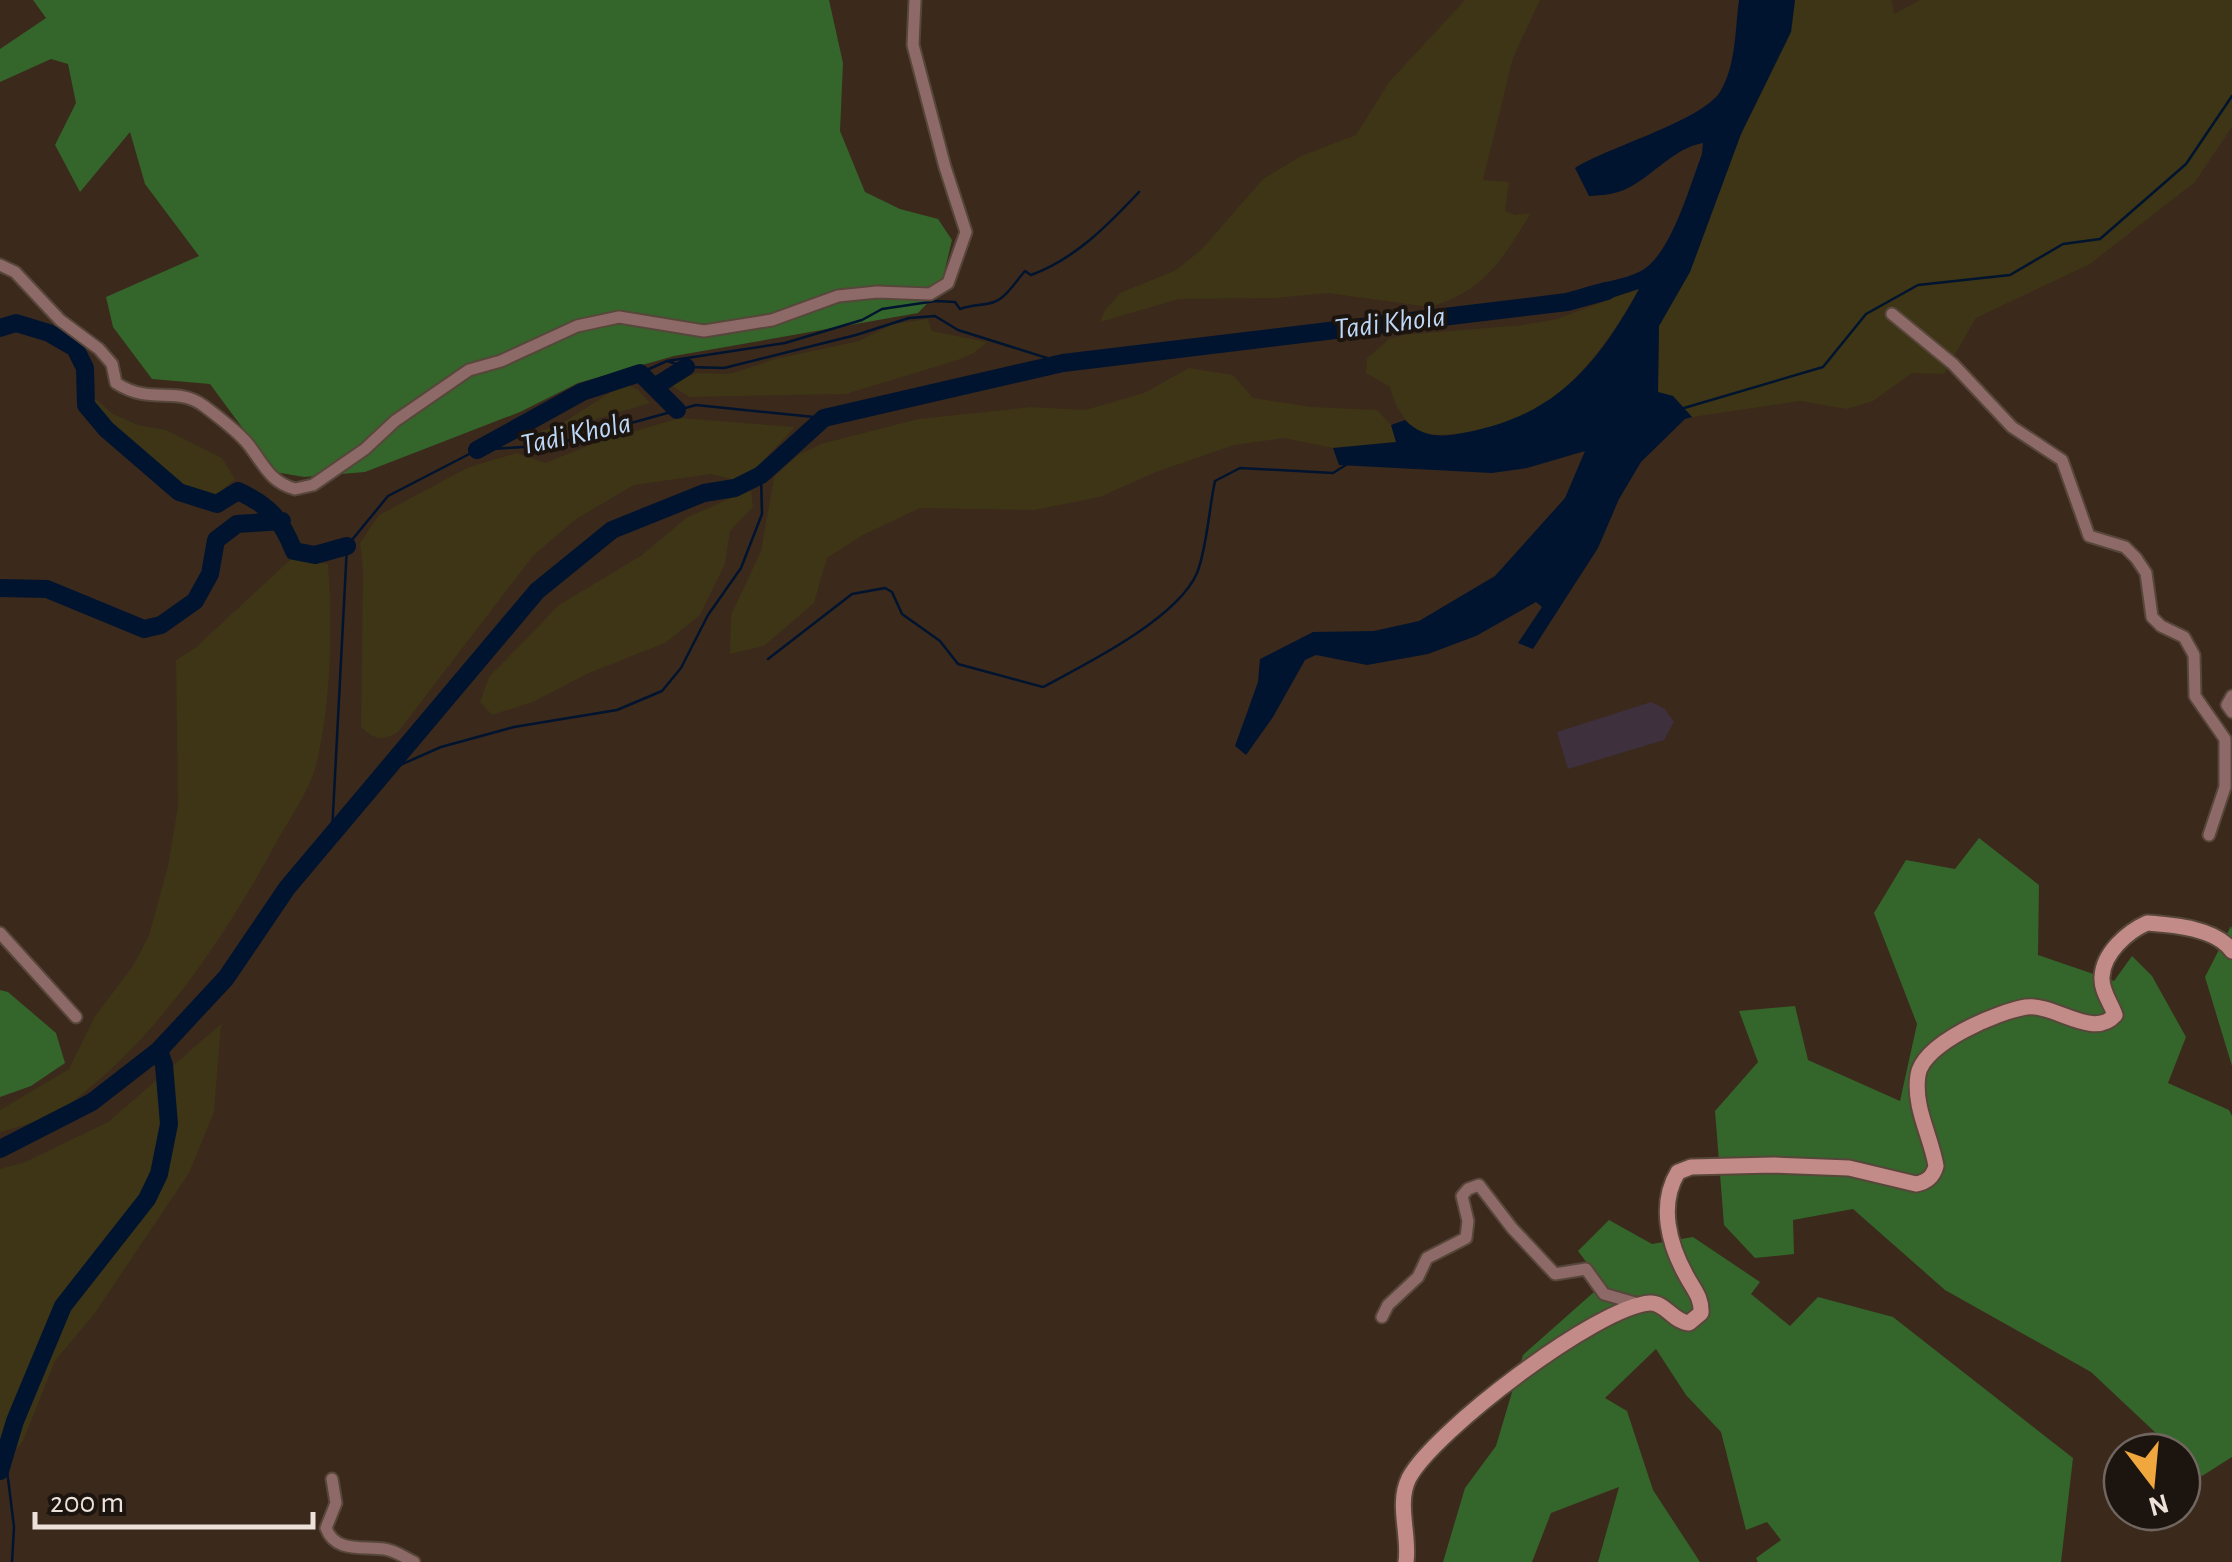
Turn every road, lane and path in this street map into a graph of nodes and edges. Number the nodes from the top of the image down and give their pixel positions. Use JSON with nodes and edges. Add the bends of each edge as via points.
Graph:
{"nodes":[{"id":1,"x":915,"y":0,"type":"edge"},
{"id":2,"x":0,"y":265,"type":"edge"},
{"id":3,"x":1892,"y":314,"type":"dead end"},
{"id":4,"x":2232,"y":696,"type":"edge"},
{"id":5,"x":2232,"y":712,"type":"edge"},
{"id":6,"x":2228,"y":741,"type":"edge"},
{"id":7,"x":2209,"y":835,"type":"dead end"},
{"id":8,"x":0,"y":933,"type":"edge"},
{"id":9,"x":2232,"y":951,"type":"edge"},
{"id":10,"x":76,"y":1017,"type":"dead end"},
{"id":11,"x":1642,"y":1304,"type":"junction"},
{"id":12,"x":1382,"y":1317,"type":"dead end"},
{"id":13,"x":332,"y":1479,"type":"dead end"},
{"id":14,"x":414,"y":1562,"type":"edge"},
{"id":15,"x":1406,"y":1562,"type":"edge"}],
"edges":[{"from":1,"to":2,"type":"street","via":[[912,45],[966,232],[948,283],[930,294],[838,296],[772,320],[704,331],[619,318],[577,326],[469,370],[365,449],[296,490],[271,477],[250,446],[204,405],[184,395],[131,392],[116,383],[99,348]]},
{"from":3,"to":6,"type":"street","via":[[1954,364],[2012,427],[2062,460],[2089,536],[2125,546],[2136,558],[2146,573],[2152,617],[2184,637],[2194,655],[2194,696]]},
{"from":4,"to":5,"type":"street","via":[[2226,705]]},
{"from":6,"to":7,"type":"street","via":[[2225,788]]},
{"from":8,"to":10,"type":"street"},
{"from":9,"to":11,"type":"main road","via":[[2224,939],[2206,933],[2147,923],[2121,940],[2106,963],[2102,978],[2115,1015],[2110,1021],[2026,1007],[1942,1042],[1918,1073],[1918,1100],[1936,1166],[1924,1182],[1830,1167],[1678,1172],[1667,1201],[1668,1230],[1702,1301],[1701,1313],[1680,1322],[1659,1304]]},
{"from":11,"to":12,"type":"street","via":[[1604,1294],[1586,1269],[1555,1274],[1479,1185],[1462,1196],[1466,1238],[1427,1258]]},
{"from":11,"to":15,"type":"main road","via":[[1613,1313],[1503,1386],[1422,1461],[1404,1494]]},
{"from":13,"to":14,"type":"street","via":[[330,1538],[388,1549]]}]}
